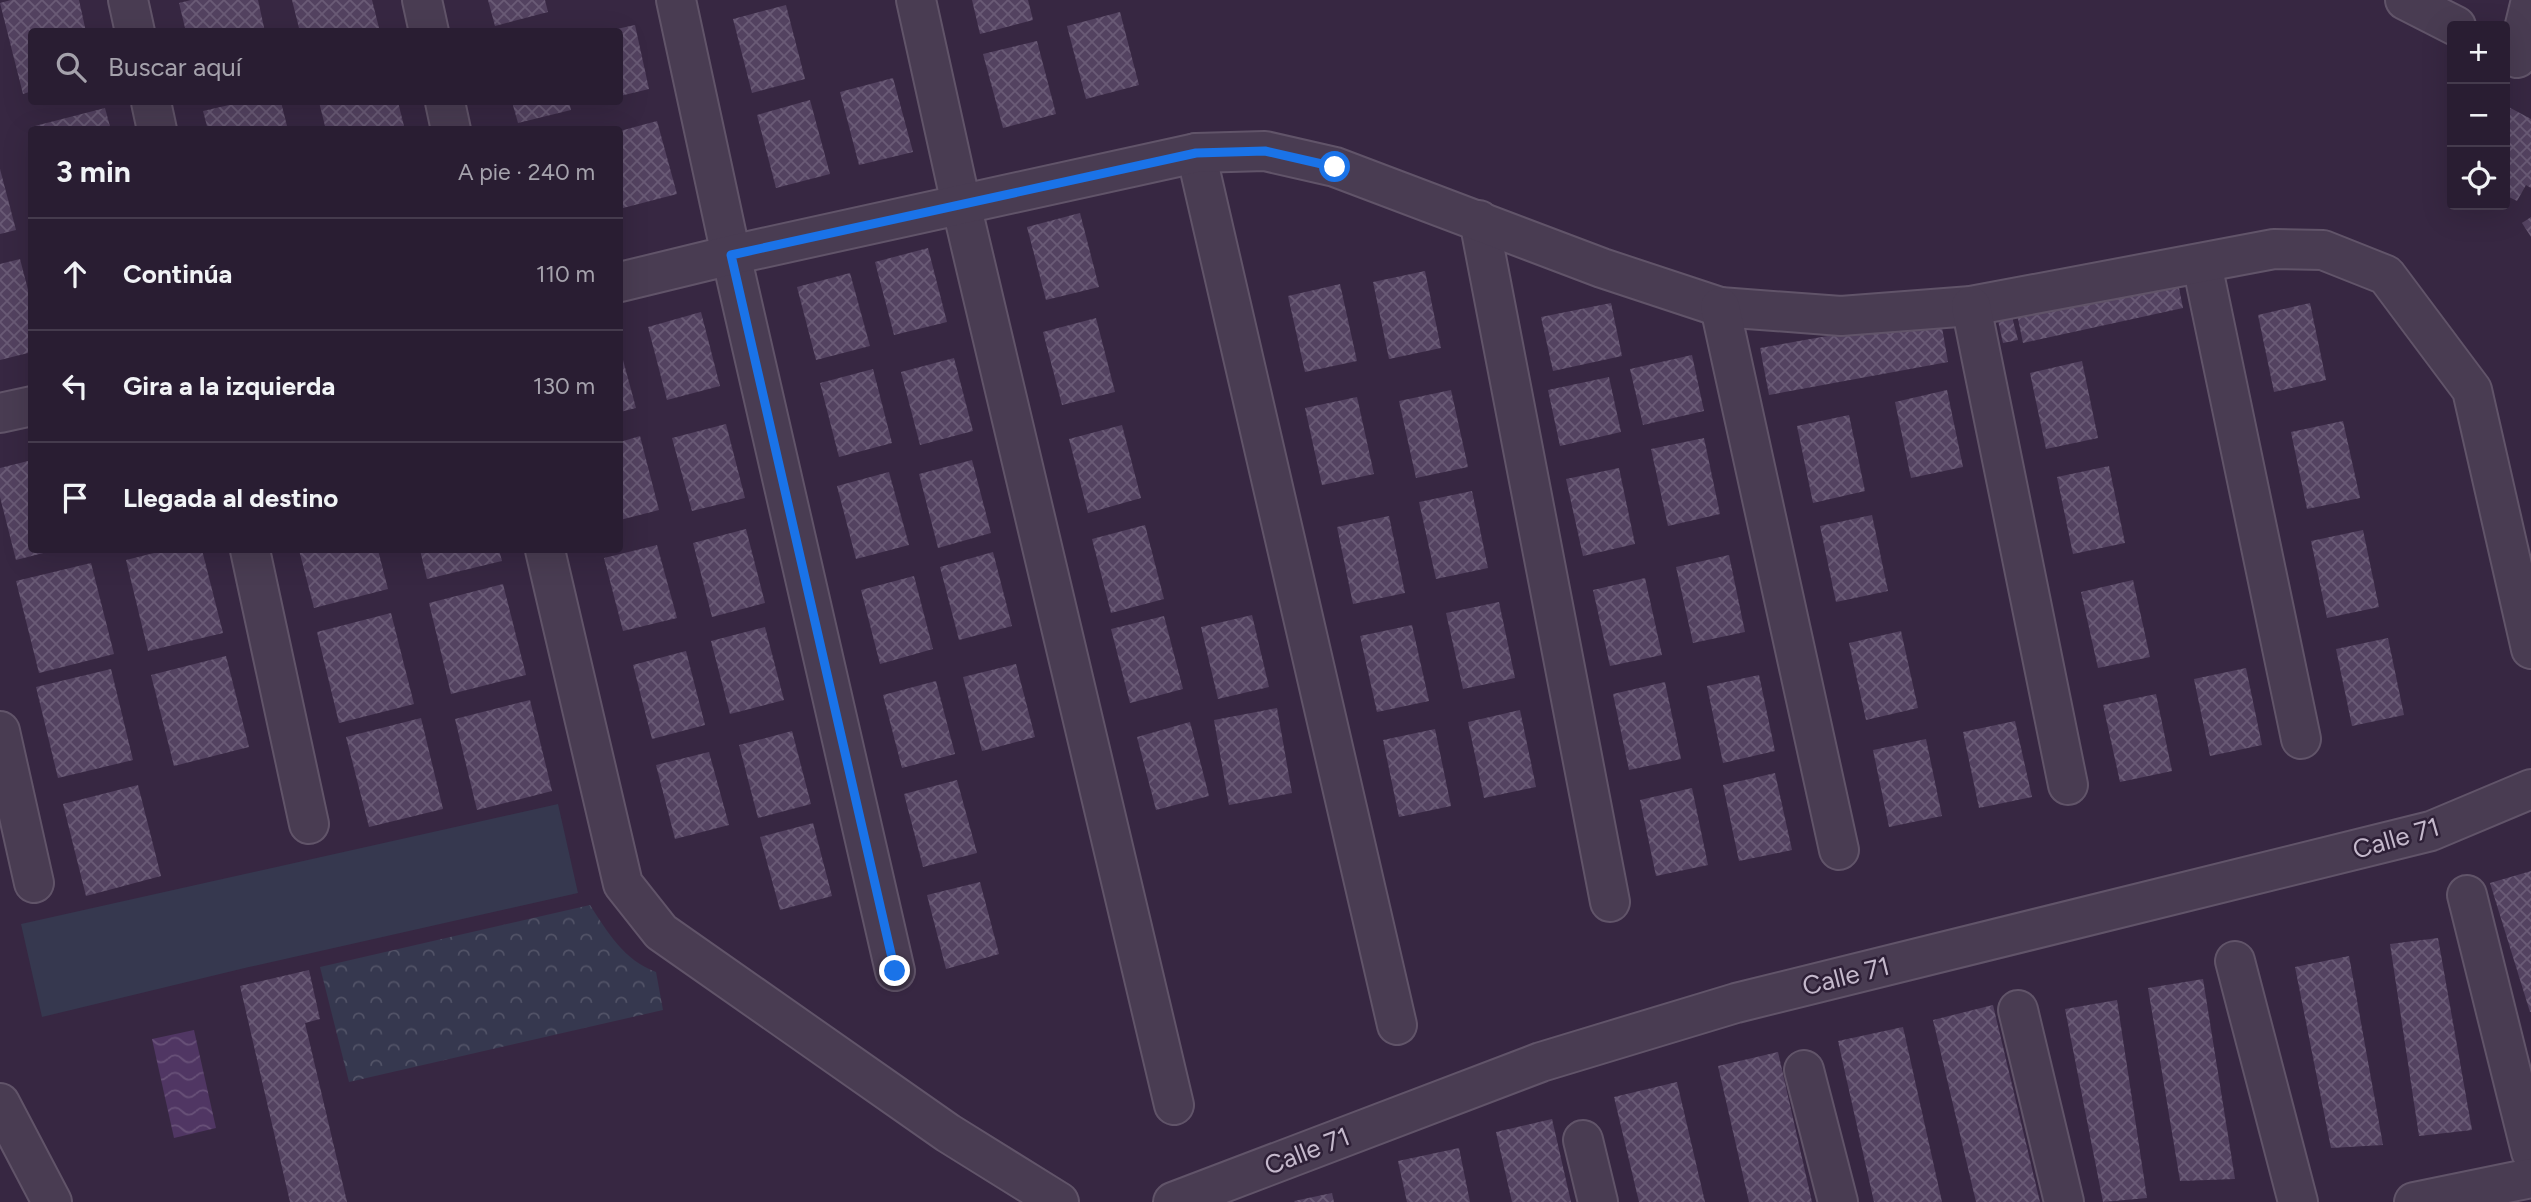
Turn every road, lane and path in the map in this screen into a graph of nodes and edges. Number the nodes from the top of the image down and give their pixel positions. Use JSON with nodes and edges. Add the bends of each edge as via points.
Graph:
{"nodes":[{"id":1,"x":128,"y":0,"type":"edge"},
{"id":2,"x":422,"y":0,"type":"edge"},
{"id":3,"x":676,"y":0,"type":"edge"},
{"id":4,"x":916,"y":0,"type":"edge"},
{"id":5,"x":2406,"y":0,"type":"edge"},
{"id":6,"x":2531,"y":0,"type":"edge"},
{"id":7,"x":2447,"y":21,"type":"edge"},
{"id":8,"x":134,"y":28,"type":"edge"},
{"id":9,"x":428,"y":28,"type":"edge"},
{"id":10,"x":2517,"y":58,"type":"edge"},
{"id":11,"x":152,"y":105,"type":"edge"},
{"id":12,"x":445,"y":105,"type":"edge"},
{"id":13,"x":156,"y":126,"type":"edge"},
{"id":14,"x":450,"y":126,"type":"edge"},
{"id":15,"x":1196,"y":153,"type":"junction"},
{"id":16,"x":961,"y":204,"type":"junction"},
{"id":17,"x":1479,"y":220,"type":"junction"},
{"id":18,"x":731,"y":255,"type":"junction"},
{"id":19,"x":2202,"y":264,"type":"junction"},
{"id":20,"x":623,"y":281,"type":"edge"},
{"id":21,"x":1971,"y":306,"type":"junction"},
{"id":22,"x":1720,"y":307,"type":"junction"},
{"id":23,"x":28,"y":407,"type":"edge"},
{"id":24,"x":0,"y":413,"type":"edge"},
{"id":25,"x":251,"y":553,"type":"edge"},
{"id":26,"x":546,"y":553,"type":"edge"},
{"id":27,"x":2531,"y":649,"type":"edge"},
{"id":28,"x":0,"y":731,"type":"edge"},
{"id":29,"x":2301,"y":739,"type":"dead end"},
{"id":30,"x":2068,"y":785,"type":"dead end"},
{"id":31,"x":2531,"y":789,"type":"edge"},
{"id":32,"x":309,"y":824,"type":"dead end"},
{"id":33,"x":1839,"y":850,"type":"dead end"},
{"id":34,"x":34,"y":883,"type":"dead end"},
{"id":35,"x":2467,"y":895,"type":"dead end"},
{"id":36,"x":1610,"y":902,"type":"dead end"},
{"id":37,"x":2235,"y":961,"type":"dead end"},
{"id":38,"x":895,"y":971,"type":"dead end"},
{"id":39,"x":2018,"y":1010,"type":"dead end"},
{"id":40,"x":1397,"y":1025,"type":"dead end"},
{"id":41,"x":1804,"y":1070,"type":"dead end"},
{"id":42,"x":0,"y":1103,"type":"edge"},
{"id":43,"x":1174,"y":1105,"type":"dead end"},
{"id":44,"x":1583,"y":1140,"type":"dead end"},
{"id":45,"x":2531,"y":1152,"type":"edge"},
{"id":46,"x":2531,"y":1178,"type":"edge"},
{"id":47,"x":51,"y":1202,"type":"edge"},
{"id":48,"x":1059,"y":1202,"type":"edge"},
{"id":49,"x":1173,"y":1202,"type":"edge"},
{"id":50,"x":1598,"y":1202,"type":"edge"},
{"id":51,"x":1838,"y":1202,"type":"edge"},
{"id":52,"x":2064,"y":1202,"type":"edge"},
{"id":53,"x":2298,"y":1202,"type":"edge"},
{"id":54,"x":2414,"y":1202,"type":"edge"}],
"edges":[{"from":1,"to":8,"type":"street"},
{"from":2,"to":9,"type":"street"},
{"from":3,"to":18,"type":"street"},
{"from":4,"to":16,"type":"street"},
{"from":5,"to":7,"type":"street"},
{"from":6,"to":10,"type":"street"},
{"from":11,"to":13,"type":"street"},
{"from":12,"to":14,"type":"street"},
{"from":15,"to":16,"type":"street"},
{"from":15,"to":17,"type":"street","via":[[1265,151],[1323,164]]},
{"from":15,"to":40,"type":"street"},
{"from":16,"to":18,"type":"street"},
{"from":16,"to":43,"type":"street"},
{"from":17,"to":22,"type":"street"},
{"from":17,"to":36,"type":"street"},
{"from":18,"to":20,"type":"street"},
{"from":18,"to":38,"type":"street"},
{"from":19,"to":21,"type":"street"},
{"from":19,"to":27,"type":"street","via":[[2274,249],[2323,250],[2386,275],[2472,390]]},
{"from":19,"to":29,"type":"street"},
{"from":21,"to":22,"type":"street","via":[[1840,316]]},
{"from":21,"to":30,"type":"street"},
{"from":22,"to":33,"type":"street"},
{"from":23,"to":24,"type":"street"},
{"from":25,"to":32,"type":"street"},
{"from":26,"to":48,"type":"street","via":[[622,884],[661,932],[948,1133]]},
{"from":28,"to":34,"type":"street"},
{"from":31,"to":49,"type":"street","name":"Calle 71","via":[[2431,831],[1710,1011],[1541,1062]]},
{"from":35,"to":45,"type":"street"},
{"from":37,"to":53,"type":"street"},
{"from":39,"to":52,"type":"street"},
{"from":41,"to":51,"type":"street"},
{"from":42,"to":47,"type":"street"},
{"from":44,"to":50,"type":"street"},
{"from":46,"to":54,"type":"street"}]}
